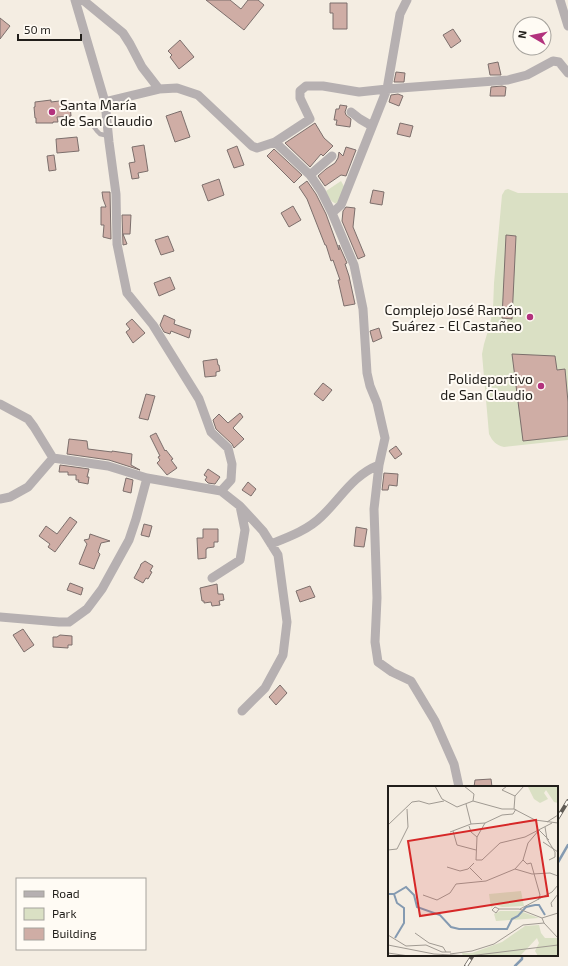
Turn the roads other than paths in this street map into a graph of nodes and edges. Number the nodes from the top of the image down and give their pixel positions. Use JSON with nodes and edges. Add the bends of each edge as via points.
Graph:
{"nodes":[{"id":1,"x":75,"y":0,"type":"edge"},
{"id":2,"x":83,"y":0,"type":"edge"},
{"id":3,"x":407,"y":0,"type":"edge"},
{"id":4,"x":560,"y":0,"type":"edge"},
{"id":5,"x":568,"y":26,"type":"edge"},
{"id":6,"x":568,"y":73,"type":"edge"},
{"id":7,"x":387,"y":89,"type":"junction"},
{"id":8,"x":159,"y":90,"type":"junction"},
{"id":9,"x":105,"y":102,"type":"junction"},
{"id":10,"x":351,"y":112,"type":"dead end"},
{"id":11,"x":81,"y":118,"type":"dead end"},
{"id":12,"x":372,"y":126,"type":"junction"},
{"id":13,"x":109,"y":136,"type":"junction"},
{"id":14,"x":274,"y":142,"type":"junction"},
{"id":15,"x":332,"y":156,"type":"dead end"},
{"id":16,"x":310,"y":175,"type":"junction"},
{"id":17,"x":332,"y":213,"type":"junction"},
{"id":18,"x":0,"y":404,"type":"edge"},
{"id":19,"x":53,"y":458,"type":"junction"},
{"id":20,"x":378,"y":465,"type":"junction"},
{"id":21,"x":146,"y":478,"type":"junction"},
{"id":22,"x":221,"y":491,"type":"junction"},
{"id":23,"x":0,"y":499,"type":"edge"},
{"id":24,"x":240,"y":506,"type":"junction"},
{"id":25,"x":271,"y":544,"type":"junction"},
{"id":26,"x":212,"y":578,"type":"dead end"},
{"id":27,"x":0,"y":617,"type":"edge"},
{"id":28,"x":242,"y":711,"type":"dead end"},
{"id":29,"x":459,"y":786,"type":"edge"}],
"edges":[{"from":1,"to":9,"type":"street"},
{"from":2,"to":8,"type":"street","via":[[123,33],[142,67]]},
{"from":3,"to":7,"type":"street","via":[[400,14]]},
{"from":4,"to":5,"type":"street"},
{"from":6,"to":7,"type":"street","via":[[559,62],[553,61],[526,75],[508,80]]},
{"from":7,"to":12,"type":"street"},
{"from":7,"to":14,"type":"street","via":[[359,92],[306,86],[300,91],[300,98],[310,119]]},
{"from":8,"to":9,"type":"street"},
{"from":8,"to":14,"type":"street","via":[[177,88],[198,95],[252,146],[257,148]]},
{"from":9,"to":13,"type":"street"},
{"from":10,"to":12,"type":"street"},
{"from":11,"to":13,"type":"lane","via":[[91,123],[100,134]]},
{"from":12,"to":17,"type":"street","via":[[341,205]]},
{"from":13,"to":22,"type":"street","via":[[116,194],[117,244],[127,293],[153,324],[198,399],[211,432],[228,448],[232,464],[231,480]]},
{"from":14,"to":16,"type":"street"},
{"from":15,"to":16,"type":"street"},
{"from":16,"to":17,"type":"street"},
{"from":17,"to":20,"type":"street","via":[[354,265],[363,310],[367,373],[377,403],[384,438]]},
{"from":18,"to":19,"type":"street","via":[[28,419]]},
{"from":19,"to":21,"type":"street","via":[[108,466]]},
{"from":19,"to":23,"type":"street","via":[[28,486],[10,497]]},
{"from":20,"to":25,"type":"street","via":[[360,475],[312,524]]},
{"from":20,"to":29,"type":"street","via":[[374,509],[377,598],[375,642],[378,662],[411,681],[435,721],[454,764]]},
{"from":21,"to":22,"type":"street"},
{"from":21,"to":27,"type":"street","via":[[129,540],[102,589],[87,609],[69,622]]},
{"from":22,"to":24,"type":"street"},
{"from":24,"to":25,"type":"street","via":[[263,531]]},
{"from":24,"to":26,"type":"street","via":[[245,530],[240,560]]},
{"from":25,"to":28,"type":"street","via":[[278,555],[287,622],[283,655],[266,688]]}]}
